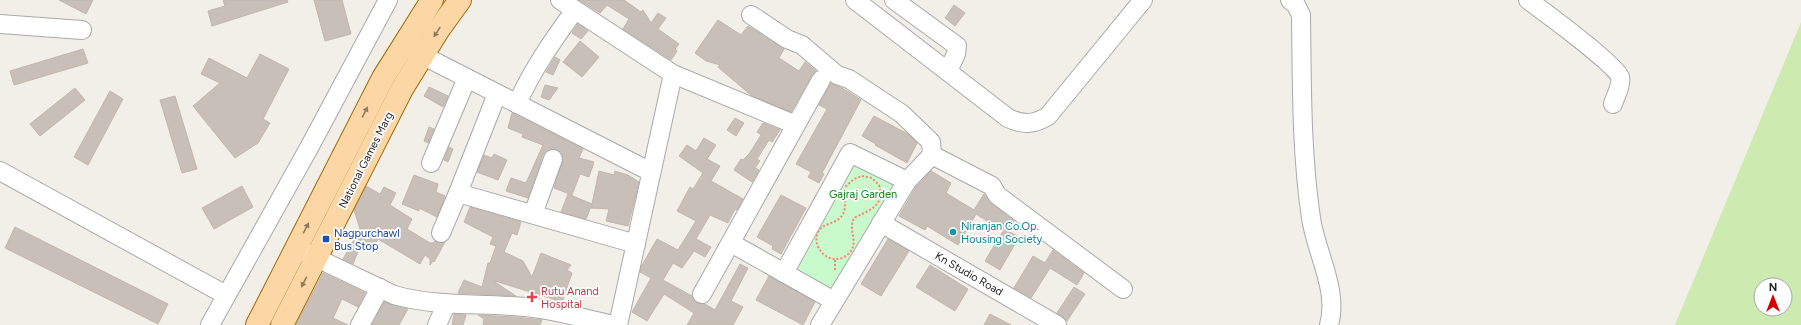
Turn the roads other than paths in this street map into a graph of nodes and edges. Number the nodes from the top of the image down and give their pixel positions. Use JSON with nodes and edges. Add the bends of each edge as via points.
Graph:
{"nodes":[{"id":1,"x":388,"y":0,"type":"edge"},
{"id":2,"x":432,"y":0,"type":"edge"},
{"id":3,"x":460,"y":0,"type":"edge"},
{"id":4,"x":855,"y":0,"type":"edge"},
{"id":5,"x":894,"y":0,"type":"edge"},
{"id":6,"x":1143,"y":0,"type":"edge"},
{"id":7,"x":1290,"y":0,"type":"edge"},
{"id":8,"x":1528,"y":0,"type":"edge"},
{"id":9,"x":568,"y":5,"type":"edge"},
{"id":10,"x":751,"y":15,"type":"dead end"},
{"id":11,"x":0,"y":24,"type":"edge"},
{"id":12,"x":82,"y":30,"type":"dead end"},
{"id":13,"x":403,"y":44,"type":"junction"},
{"id":14,"x":422,"y":56,"type":"junction"},
{"id":15,"x":948,"y":71,"type":"junction"},
{"id":16,"x":673,"y":74,"type":"junction"},
{"id":17,"x":467,"y":78,"type":"junction"},
{"id":18,"x":821,"y":80,"type":"dead end"},
{"id":19,"x":497,"y":94,"type":"junction"},
{"id":20,"x":517,"y":104,"type":"junction"},
{"id":21,"x":1613,"y":104,"type":"dead end"},
{"id":22,"x":796,"y":125,"type":"junction"},
{"id":23,"x":932,"y":154,"type":"junction"},
{"id":24,"x":553,"y":159,"type":"dead end"},
{"id":25,"x":431,"y":163,"type":"dead end"},
{"id":26,"x":0,"y":172,"type":"edge"},
{"id":27,"x":651,"y":172,"type":"junction"},
{"id":28,"x":907,"y":181,"type":"junction"},
{"id":29,"x":458,"y":193,"type":"junction"},
{"id":30,"x":533,"y":214,"type":"junction"},
{"id":31,"x":882,"y":222,"type":"junction"},
{"id":32,"x":441,"y":233,"type":"dead end"},
{"id":33,"x":731,"y":243,"type":"junction"},
{"id":34,"x":636,"y":244,"type":"junction"},
{"id":35,"x":296,"y":248,"type":"junction"},
{"id":36,"x":316,"y":258,"type":"junction"},
{"id":37,"x":784,"y":273,"type":"junction"},
{"id":38,"x":380,"y":288,"type":"junction"},
{"id":39,"x":1123,"y":289,"type":"dead end"},
{"id":40,"x":702,"y":294,"type":"dead end"},
{"id":41,"x":226,"y":295,"type":"junction"},
{"id":42,"x":834,"y":301,"type":"junction"},
{"id":43,"x":446,"y":305,"type":"junction"},
{"id":44,"x":547,"y":318,"type":"edge"},
{"id":45,"x":210,"y":325,"type":"edge"},
{"id":46,"x":257,"y":325,"type":"edge"},
{"id":47,"x":282,"y":325,"type":"edge"},
{"id":48,"x":360,"y":325,"type":"edge"},
{"id":49,"x":437,"y":325,"type":"edge"},
{"id":50,"x":614,"y":325,"type":"edge"},
{"id":51,"x":618,"y":325,"type":"edge"},
{"id":52,"x":820,"y":325,"type":"edge"},
{"id":53,"x":1057,"y":325,"type":"edge"},
{"id":54,"x":1330,"y":325,"type":"edge"}],
"edges":[{"from":1,"to":41,"type":"street"},
{"from":2,"to":13,"type":"main road","name":"National Games Marg"},
{"from":3,"to":14,"type":"main road","name":"National Games Marg","one_way":true},
{"from":4,"to":15,"type":"street"},
{"from":5,"to":15,"type":"street","via":[[957,46]]},
{"from":6,"to":15,"type":"street","via":[[1048,116],[1039,121],[1030,124],[1019,123],[1008,118]]},
{"from":7,"to":54,"type":"street","via":[[1301,15],[1304,153],[1311,220],[1333,312]]},
{"from":8,"to":21,"type":"street","via":[[1616,71],[1620,77],[1620,85]]},
{"from":9,"to":16,"type":"street"},
{"from":9,"to":20,"type":"street"},
{"from":10,"to":23,"type":"street","via":[[787,39],[802,45],[837,75],[849,79],[902,114],[931,142]]},
{"from":11,"to":12,"type":"street"},
{"from":13,"to":14,"type":"street"},
{"from":35,"to":13,"type":"main road","name":"National Games Marg","one_way":true},
{"from":14,"to":17,"type":"street"},
{"from":14,"to":36,"type":"main road","name":"National Games Marg","via":[[402,89]]},
{"from":16,"to":22,"type":"street"},
{"from":16,"to":27,"type":"street"},
{"from":17,"to":19,"type":"street"},
{"from":17,"to":25,"type":"street"},
{"from":18,"to":22,"type":"street"},
{"from":19,"to":20,"type":"street"},
{"from":19,"to":29,"type":"street"},
{"from":20,"to":27,"type":"street"},
{"from":22,"to":33,"type":"street"},
{"from":23,"to":28,"type":"street"},
{"from":23,"to":39,"type":"street","via":[[992,186],[997,196]]},
{"from":24,"to":30,"type":"street"},
{"from":26,"to":41,"type":"street"},
{"from":27,"to":34,"type":"street"},
{"from":28,"to":31,"type":"street"},
{"from":28,"to":37,"type":"street","via":[[850,153]]},
{"from":29,"to":30,"type":"street"},
{"from":29,"to":32,"type":"street"},
{"from":30,"to":34,"type":"street"},
{"from":31,"to":42,"type":"street"},
{"from":31,"to":53,"type":"street","name":"Kn Studio Road"},
{"from":33,"to":37,"type":"street"},
{"from":33,"to":40,"type":"street"},
{"from":34,"to":51,"type":"street"},
{"from":35,"to":36,"type":"street"},
{"from":35,"to":46,"type":"main road","name":"National Games Marg"},
{"from":36,"to":38,"type":"street"},
{"from":36,"to":47,"type":"main road","name":"National Games Marg","one_way":true},
{"from":37,"to":42,"type":"street"},
{"from":38,"to":43,"type":"street","via":[[410,300]]},
{"from":38,"to":48,"type":"street"},
{"from":41,"to":45,"type":"street"},
{"from":42,"to":52,"type":"street"},
{"from":43,"to":44,"type":"street","via":[[532,308]]},
{"from":43,"to":49,"type":"street"},
{"from":44,"to":50,"type":"street"}]}
